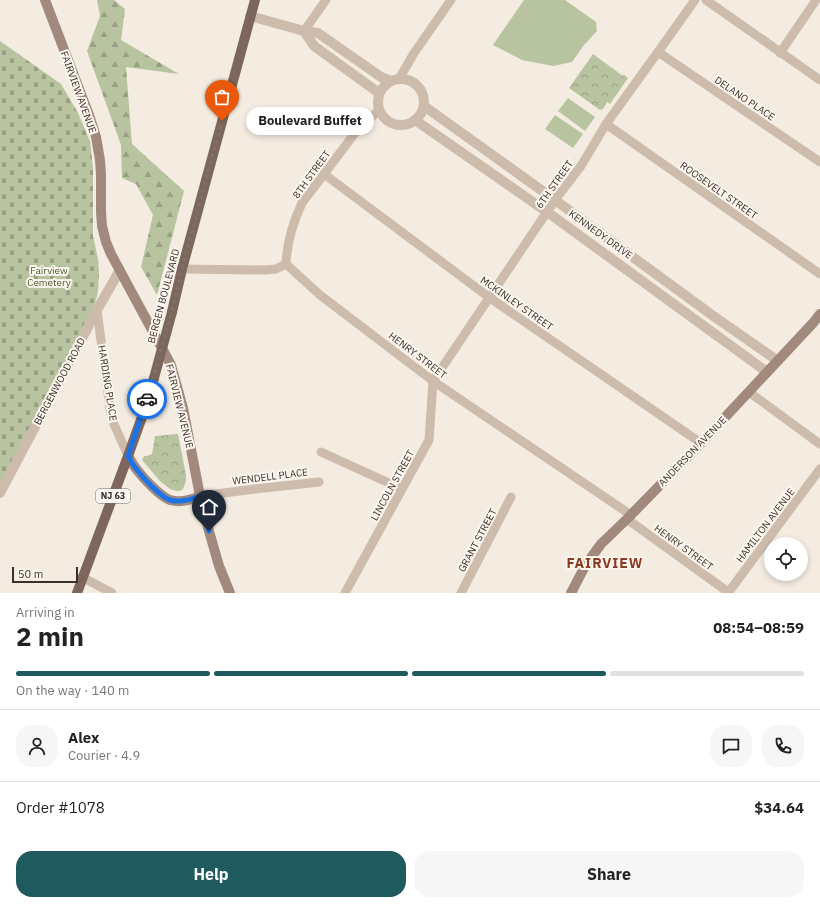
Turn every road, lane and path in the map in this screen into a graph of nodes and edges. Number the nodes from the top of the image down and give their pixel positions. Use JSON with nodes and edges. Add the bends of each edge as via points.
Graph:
{"nodes":[{"id":1,"x":45,"y":0,"type":"edge"},
{"id":2,"x":254,"y":0,"type":"edge"},
{"id":3,"x":326,"y":0,"type":"edge"},
{"id":4,"x":450,"y":0,"type":"edge"},
{"id":5,"x":695,"y":0,"type":"edge"},
{"id":6,"x":706,"y":0,"type":"edge"},
{"id":7,"x":816,"y":0,"type":"edge"},
{"id":8,"x":250,"y":16,"type":"junction"},
{"id":9,"x":304,"y":31,"type":"junction"},
{"id":10,"x":658,"y":52,"type":"junction"},
{"id":11,"x":780,"y":53,"type":"junction"},
{"id":12,"x":395,"y":80,"type":"junction"},
{"id":13,"x":820,"y":80,"type":"edge"},
{"id":14,"x":379,"y":93,"type":"junction"},
{"id":15,"x":424,"y":106,"type":"junction"},
{"id":16,"x":379,"y":110,"type":"junction"},
{"id":17,"x":415,"y":120,"type":"junction"},
{"id":18,"x":606,"y":124,"type":"junction"},
{"id":19,"x":820,"y":162,"type":"edge"},
{"id":20,"x":324,"y":174,"type":"junction"},
{"id":21,"x":555,"y":200,"type":"junction"},
{"id":22,"x":548,"y":212,"type":"junction"},
{"id":23,"x":619,"y":247,"type":"junction"},
{"id":24,"x":611,"y":258,"type":"junction"},
{"id":25,"x":286,"y":264,"type":"junction"},
{"id":26,"x":182,"y":269,"type":"junction"},
{"id":27,"x":120,"y":270,"type":"junction"},
{"id":28,"x":820,"y":274,"type":"edge"},
{"id":29,"x":666,"y":282,"type":"junction"},
{"id":30,"x":659,"y":293,"type":"junction"},
{"id":31,"x":490,"y":298,"type":"junction"},
{"id":32,"x":97,"y":310,"type":"junction"},
{"id":33,"x":820,"y":314,"type":"edge"},
{"id":34,"x":718,"y":319,"type":"junction"},
{"id":35,"x":711,"y":331,"type":"junction"},
{"id":36,"x":778,"y":361,"type":"junction"},
{"id":37,"x":767,"y":372,"type":"junction"},
{"id":38,"x":433,"y":381,"type":"junction"},
{"id":39,"x":749,"y":392,"type":"junction"},
{"id":40,"x":701,"y":443,"type":"junction"},
{"id":41,"x":820,"y":444,"type":"edge"},
{"id":42,"x":321,"y":452,"type":"dead end"},
{"id":43,"x":128,"y":456,"type":"junction"},
{"id":44,"x":820,"y":470,"type":"edge"},
{"id":45,"x":319,"y":482,"type":"dead end"},
{"id":46,"x":402,"y":489,"type":"junction"},
{"id":47,"x":0,"y":493,"type":"edge"},
{"id":48,"x":200,"y":496,"type":"junction"},
{"id":49,"x":511,"y":498,"type":"dead end"},
{"id":50,"x":629,"y":517,"type":"junction"},
{"id":51,"x":82,"y":577,"type":"junction"},
{"id":52,"x":350,"y":592,"type":"edge"},
{"id":53,"x":77,"y":593,"type":"edge"},
{"id":54,"x":112,"y":593,"type":"edge"},
{"id":55,"x":230,"y":593,"type":"edge"},
{"id":56,"x":461,"y":593,"type":"edge"},
{"id":57,"x":571,"y":593,"type":"edge"},
{"id":58,"x":728,"y":593,"type":"edge"}],
"edges":[{"from":1,"to":27,"type":"main road","name":"FAIRVIEW AVENUE","via":[[96,137],[100,160],[102,226],[106,242]]},
{"from":2,"to":8,"type":"main road","name":"BERGEN BOULEVARD","number":"NJ 63"},
{"from":3,"to":9,"type":"street"},
{"from":4,"to":12,"type":"street"},
{"from":5,"to":10,"type":"street","name":"6TH STREET"},
{"from":6,"to":11,"type":"street"},
{"from":7,"to":11,"type":"street"},
{"from":8,"to":9,"type":"street"},
{"from":8,"to":26,"type":"main road","name":"BERGEN BOULEVARD","number":"NJ 63"},
{"from":9,"to":12,"type":"street","via":[[318,33],[381,77]]},
{"from":9,"to":14,"type":"street","via":[[314,46]]},
{"from":10,"to":18,"type":"street","name":"6TH STREET"},
{"from":10,"to":19,"type":"street","name":"DELANO PLACE"},
{"from":11,"to":13,"type":"street"},
{"from":12,"to":14,"type":"street","via":[[384,86]]},
{"from":12,"to":15,"type":"street","via":[[415,83],[421,90]]},
{"from":14,"to":16,"type":"street"},
{"from":15,"to":17,"type":"street"},
{"from":15,"to":21,"type":"street","name":"KENNEDY DRIVE"},
{"from":16,"to":17,"type":"street","via":[[390,122],[398,125]]},
{"from":16,"to":20,"type":"street","name":"8TH STREET","via":[[355,133]]},
{"from":17,"to":22,"type":"street","name":"KENNEDY DRIVE"},
{"from":18,"to":21,"type":"street","name":"6TH STREET","via":[[581,166]]},
{"from":18,"to":28,"type":"street","name":"ROOSEVELT STREET"},
{"from":20,"to":25,"type":"street","name":"8TH STREET","via":[[302,203],[297,214],[286,254]]},
{"from":20,"to":31,"type":"street","name":"MCKINLEY STREET"},
{"from":21,"to":22,"type":"street","name":"6TH STREET"},
{"from":21,"to":23,"type":"street","name":"KENNEDY DRIVE"},
{"from":22,"to":24,"type":"street","name":"KENNEDY DRIVE"},
{"from":22,"to":31,"type":"street","name":"6TH STREET"},
{"from":23,"to":24,"type":"street"},
{"from":23,"to":29,"type":"street","name":"KENNEDY DRIVE"},
{"from":24,"to":30,"type":"street","name":"KENNEDY DRIVE"},
{"from":25,"to":26,"type":"street","via":[[276,269],[265,270]]},
{"from":25,"to":38,"type":"street","name":"HENRY STREET","via":[[320,295]]},
{"from":26,"to":43,"type":"main road","name":"BERGEN BOULEVARD","number":"NJ 63","bridge":true,"via":[[154,378]]},
{"from":27,"to":32,"type":"street","name":"BERGENWOOD ROAD"},
{"from":27,"to":48,"type":"main road","name":"FAIRVIEW AVENUE","via":[[172,365]]},
{"from":29,"to":30,"type":"street"},
{"from":29,"to":34,"type":"street","name":"KENNEDY DRIVE"},
{"from":30,"to":35,"type":"street","name":"KENNEDY DRIVE"},
{"from":31,"to":38,"type":"street","name":"6TH STREET"},
{"from":31,"to":40,"type":"street","name":"MCKINLEY STREET"},
{"from":32,"to":43,"type":"street","name":"HARDING PLACE","via":[[110,409]]},
{"from":32,"to":47,"type":"street","name":"BERGENWOOD ROAD"},
{"from":33,"to":36,"type":"main road","name":"ANDERSON AVENUE"},
{"from":34,"to":35,"type":"street"},
{"from":34,"to":36,"type":"street","name":"KENNEDY DRIVE"},
{"from":35,"to":37,"type":"street","name":"KENNEDY DRIVE"},
{"from":36,"to":37,"type":"main road","name":"ANDERSON AVENUE"},
{"from":37,"to":39,"type":"main road","name":"ANDERSON AVENUE"},
{"from":38,"to":46,"type":"street","name":"LINCOLN STREET","via":[[429,440]]},
{"from":38,"to":50,"type":"street","name":"HENRY STREET"},
{"from":39,"to":40,"type":"main road","name":"ANDERSON AVENUE"},
{"from":39,"to":41,"type":"street"},
{"from":40,"to":50,"type":"main road","name":"ANDERSON AVENUE"},
{"from":42,"to":46,"type":"street"},
{"from":43,"to":48,"type":"main road","name":"HARDING PLACE","via":[[138,471],[169,500],[188,501]]},
{"from":43,"to":51,"type":"main road","name":"BERGEN BOULEVARD","number":"NJ 63"},
{"from":44,"to":58,"type":"street","name":"HAMILTON AVENUE"},
{"from":45,"to":48,"type":"street","name":"WENDELL PLACE"},
{"from":46,"to":52,"type":"street","name":"LINCOLN STREET"},
{"from":48,"to":55,"type":"main road","name":"FAIRVIEW AVENUE","via":[[219,566]]},
{"from":49,"to":56,"type":"street","name":"GRANT STREET"},
{"from":50,"to":57,"type":"main road","name":"ANDERSON AVENUE","via":[[601,544],[585,566]]},
{"from":50,"to":58,"type":"street","name":"HENRY STREET"},
{"from":51,"to":53,"type":"main road","name":"BERGEN BOULEVARD","number":"NJ 63"},
{"from":51,"to":54,"type":"street"}]}
